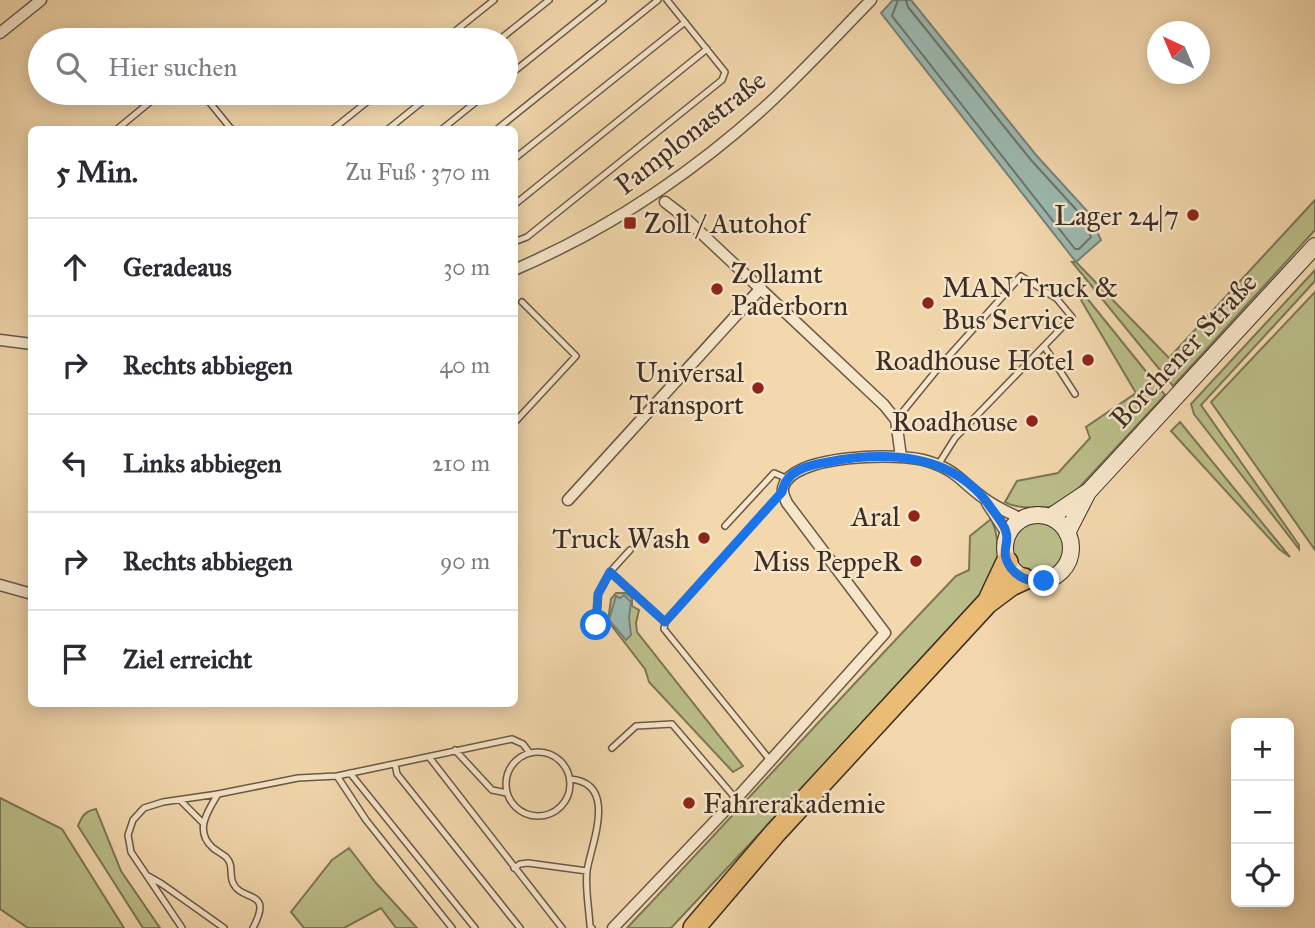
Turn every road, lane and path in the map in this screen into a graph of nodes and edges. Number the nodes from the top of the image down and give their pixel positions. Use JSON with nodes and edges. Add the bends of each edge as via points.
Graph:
{"nodes":[{"id":1,"x":41,"y":0,"type":"edge"},
{"id":2,"x":494,"y":0,"type":"edge"},
{"id":3,"x":549,"y":0,"type":"edge"},
{"id":4,"x":603,"y":0,"type":"edge"},
{"id":5,"x":658,"y":0,"type":"edge"},
{"id":6,"x":667,"y":0,"type":"edge"},
{"id":7,"x":871,"y":0,"type":"edge"},
{"id":8,"x":685,"y":22,"type":"junction"},
{"id":9,"x":459,"y":28,"type":"edge"},
{"id":10,"x":514,"y":28,"type":"edge"},
{"id":11,"x":0,"y":33,"type":"edge"},
{"id":12,"x":707,"y":49,"type":"junction"},
{"id":13,"x":518,"y":68,"type":"edge"},
{"id":14,"x":146,"y":105,"type":"edge"},
{"id":15,"x":212,"y":105,"type":"edge"},
{"id":16,"x":363,"y":105,"type":"edge"},
{"id":17,"x":418,"y":105,"type":"edge"},
{"id":18,"x":472,"y":105,"type":"edge"},
{"id":19,"x":121,"y":126,"type":"edge"},
{"id":20,"x":229,"y":126,"type":"edge"},
{"id":21,"x":337,"y":126,"type":"edge"},
{"id":22,"x":392,"y":126,"type":"edge"},
{"id":23,"x":446,"y":126,"type":"edge"},
{"id":24,"x":501,"y":126,"type":"edge"},
{"id":25,"x":518,"y":156,"type":"edge"},
{"id":26,"x":518,"y":202,"type":"edge"},
{"id":27,"x":665,"y":202,"type":"dead end"},
{"id":28,"x":518,"y":240,"type":"edge"},
{"id":29,"x":1315,"y":246,"type":"edge"},
{"id":30,"x":518,"y":268,"type":"edge"},
{"id":31,"x":761,"y":288,"type":"junction"},
{"id":32,"x":522,"y":302,"type":"dead end"},
{"id":33,"x":0,"y":340,"type":"edge"},
{"id":34,"x":28,"y":344,"type":"edge"},
{"id":35,"x":1044,"y":345,"type":"junction"},
{"id":36,"x":1075,"y":394,"type":"dead end"},
{"id":37,"x":518,"y":419,"type":"edge"},
{"id":38,"x":896,"y":420,"type":"junction"},
{"id":39,"x":901,"y":457,"type":"junction"},
{"id":40,"x":938,"y":465,"type":"junction"},
{"id":41,"x":788,"y":479,"type":"junction"},
{"id":42,"x":1089,"y":491,"type":"junction"},
{"id":43,"x":782,"y":492,"type":"junction"},
{"id":44,"x":984,"y":498,"type":"junction"},
{"id":45,"x":568,"y":500,"type":"dead end"},
{"id":46,"x":1050,"y":517,"type":"junction"},
{"id":47,"x":1022,"y":519,"type":"junction"},
{"id":48,"x":725,"y":526,"type":"dead end"},
{"id":49,"x":1067,"y":533,"type":"junction"},
{"id":50,"x":1007,"y":534,"type":"junction"},
{"id":51,"x":630,"y":550,"type":"dead end"},
{"id":52,"x":1007,"y":562,"type":"junction"},
{"id":53,"x":610,"y":572,"type":"junction"},
{"id":54,"x":1024,"y":579,"type":"junction"},
{"id":55,"x":0,"y":585,"type":"edge"},
{"id":56,"x":28,"y":593,"type":"edge"},
{"id":57,"x":987,"y":603,"type":"junction"},
{"id":58,"x":665,"y":622,"type":"junction"},
{"id":59,"x":596,"y":625,"type":"dead end"},
{"id":60,"x":612,"y":748,"type":"dead end"},
{"id":61,"x":455,"y":750,"type":"junction"},
{"id":62,"x":529,"y":752,"type":"junction"},
{"id":63,"x":429,"y":757,"type":"junction"},
{"id":64,"x":770,"y":760,"type":"junction"},
{"id":65,"x":395,"y":764,"type":"junction"},
{"id":66,"x":350,"y":774,"type":"junction"},
{"id":67,"x":337,"y":776,"type":"junction"},
{"id":68,"x":570,"y":779,"type":"junction"},
{"id":69,"x":507,"y":793,"type":"junction"},
{"id":70,"x":218,"y":794,"type":"junction"},
{"id":71,"x":736,"y":799,"type":"junction"},
{"id":72,"x":180,"y":800,"type":"junction"},
{"id":73,"x":203,"y":822,"type":"junction"},
{"id":74,"x":775,"y":832,"type":"junction"},
{"id":75,"x":514,"y":868,"type":"junction"},
{"id":76,"x":587,"y":871,"type":"junction"},
{"id":77,"x":148,"y":876,"type":"junction"},
{"id":78,"x":590,"y":927,"type":"edge"},
{"id":79,"x":182,"y":928,"type":"edge"},
{"id":80,"x":224,"y":928,"type":"edge"},
{"id":81,"x":253,"y":928,"type":"edge"},
{"id":82,"x":452,"y":928,"type":"edge"},
{"id":83,"x":475,"y":928,"type":"edge"},
{"id":84,"x":520,"y":928,"type":"edge"},
{"id":85,"x":562,"y":928,"type":"edge"},
{"id":86,"x":613,"y":928,"type":"edge"},
{"id":87,"x":678,"y":928,"type":"edge"},
{"id":88,"x":694,"y":928,"type":"edge"}],
"edges":[{"from":1,"to":11,"type":"street"},
{"from":2,"to":9,"type":"lane"},
{"from":3,"to":10,"type":"lane"},
{"from":4,"to":13,"type":"lane"},
{"from":5,"to":24,"type":"lane"},
{"from":6,"to":8,"type":"lane"},
{"from":7,"to":30,"type":"street","name":"Pamplonastraße","via":[[766,106],[698,162],[618,216]]},
{"from":8,"to":12,"type":"lane"},
{"from":8,"to":25,"type":"lane"},
{"from":12,"to":26,"type":"lane"},
{"from":12,"to":28,"type":"lane","via":[[725,72],[722,80]]},
{"from":14,"to":19,"type":"lane"},
{"from":15,"to":20,"type":"lane"},
{"from":16,"to":21,"type":"lane"},
{"from":17,"to":22,"type":"lane"},
{"from":18,"to":23,"type":"lane"},
{"from":27,"to":31,"type":"street"},
{"from":29,"to":42,"type":"main road","name":"Borchener Straße"},
{"from":31,"to":38,"type":"street"},
{"from":31,"to":45,"type":"street"},
{"from":32,"to":37,"type":"lane","via":[[576,356]]},
{"from":33,"to":34,"type":"street"},
{"from":35,"to":36,"type":"lane"},
{"from":35,"to":38,"type":"lane","via":[[1072,317],[1056,299],[1021,276]]},
{"from":35,"to":40,"type":"lane","via":[[956,438]]},
{"from":38,"to":39,"type":"street"},
{"from":39,"to":40,"type":"street"},
{"from":39,"to":41,"type":"street","via":[[805,466]]},
{"from":40,"to":44,"type":"street","via":[[956,473]]},
{"from":41,"to":43,"type":"street"},
{"from":41,"to":48,"type":"lane","via":[[774,473]]},
{"from":42,"to":46,"type":"main road","name":"Borchener Straße"},
{"from":42,"to":49,"type":"main road","name":"Borchener Straße"},
{"from":43,"to":58,"type":"lane"},
{"from":43,"to":64,"type":"street","via":[[885,633]]},
{"from":44,"to":47,"type":"street"},
{"from":44,"to":50,"type":"street"},
{"from":46,"to":47,"type":"main road"},
{"from":46,"to":49,"type":"main road"},
{"from":47,"to":50,"type":"main road"},
{"from":49,"to":54,"type":"main road","via":[[1071,553],[1062,571],[1044,581]]},
{"from":50,"to":52,"type":"main road"},
{"from":51,"to":53,"type":"lane"},
{"from":52,"to":54,"type":"main road"},
{"from":52,"to":57,"type":"highway"},
{"from":53,"to":58,"type":"lane"},
{"from":53,"to":59,"type":"lane","via":[[598,594]]},
{"from":54,"to":57,"type":"highway"},
{"from":55,"to":56,"type":"street"},
{"from":57,"to":74,"type":"highway"},
{"from":58,"to":64,"type":"lane","via":[[664,629]]},
{"from":60,"to":71,"type":"lane","via":[[636,726],[672,724]]},
{"from":61,"to":62,"type":"lane","via":[[512,739]]},
{"from":61,"to":63,"type":"lane"},
{"from":61,"to":69,"type":"lane","via":[[492,790]]},
{"from":62,"to":68,"type":"lane","via":[[557,757]]},
{"from":62,"to":69,"type":"lane","via":[[512,765],[506,778]]},
{"from":63,"to":65,"type":"lane"},
{"from":63,"to":75,"type":"lane"},
{"from":64,"to":71,"type":"street"},
{"from":65,"to":66,"type":"lane"},
{"from":65,"to":84,"type":"lane","via":[[397,775]]},
{"from":66,"to":67,"type":"lane"},
{"from":66,"to":83,"type":"lane"},
{"from":67,"to":70,"type":"lane","via":[[298,778]]},
{"from":67,"to":82,"type":"lane"},
{"from":68,"to":69,"type":"lane","via":[[565,802],[547,815],[519,810]]},
{"from":68,"to":76,"type":"lane","via":[[586,783],[598,803],[600,825]]},
{"from":70,"to":72,"type":"lane"},
{"from":70,"to":73,"type":"lane"},
{"from":71,"to":86,"type":"street"},
{"from":72,"to":73,"type":"lane"},
{"from":72,"to":77,"type":"lane","via":[[144,808],[133,820],[128,835],[131,852]]},
{"from":73,"to":81,"type":"lane","via":[[207,841],[232,867],[233,882],[260,904]]},
{"from":74,"to":87,"type":"highway"},
{"from":74,"to":88,"type":"highway"},
{"from":75,"to":76,"type":"lane","via":[[528,863]]},
{"from":75,"to":85,"type":"lane"},
{"from":76,"to":78,"type":"lane"},
{"from":77,"to":79,"type":"lane"},
{"from":77,"to":80,"type":"lane"}]}
